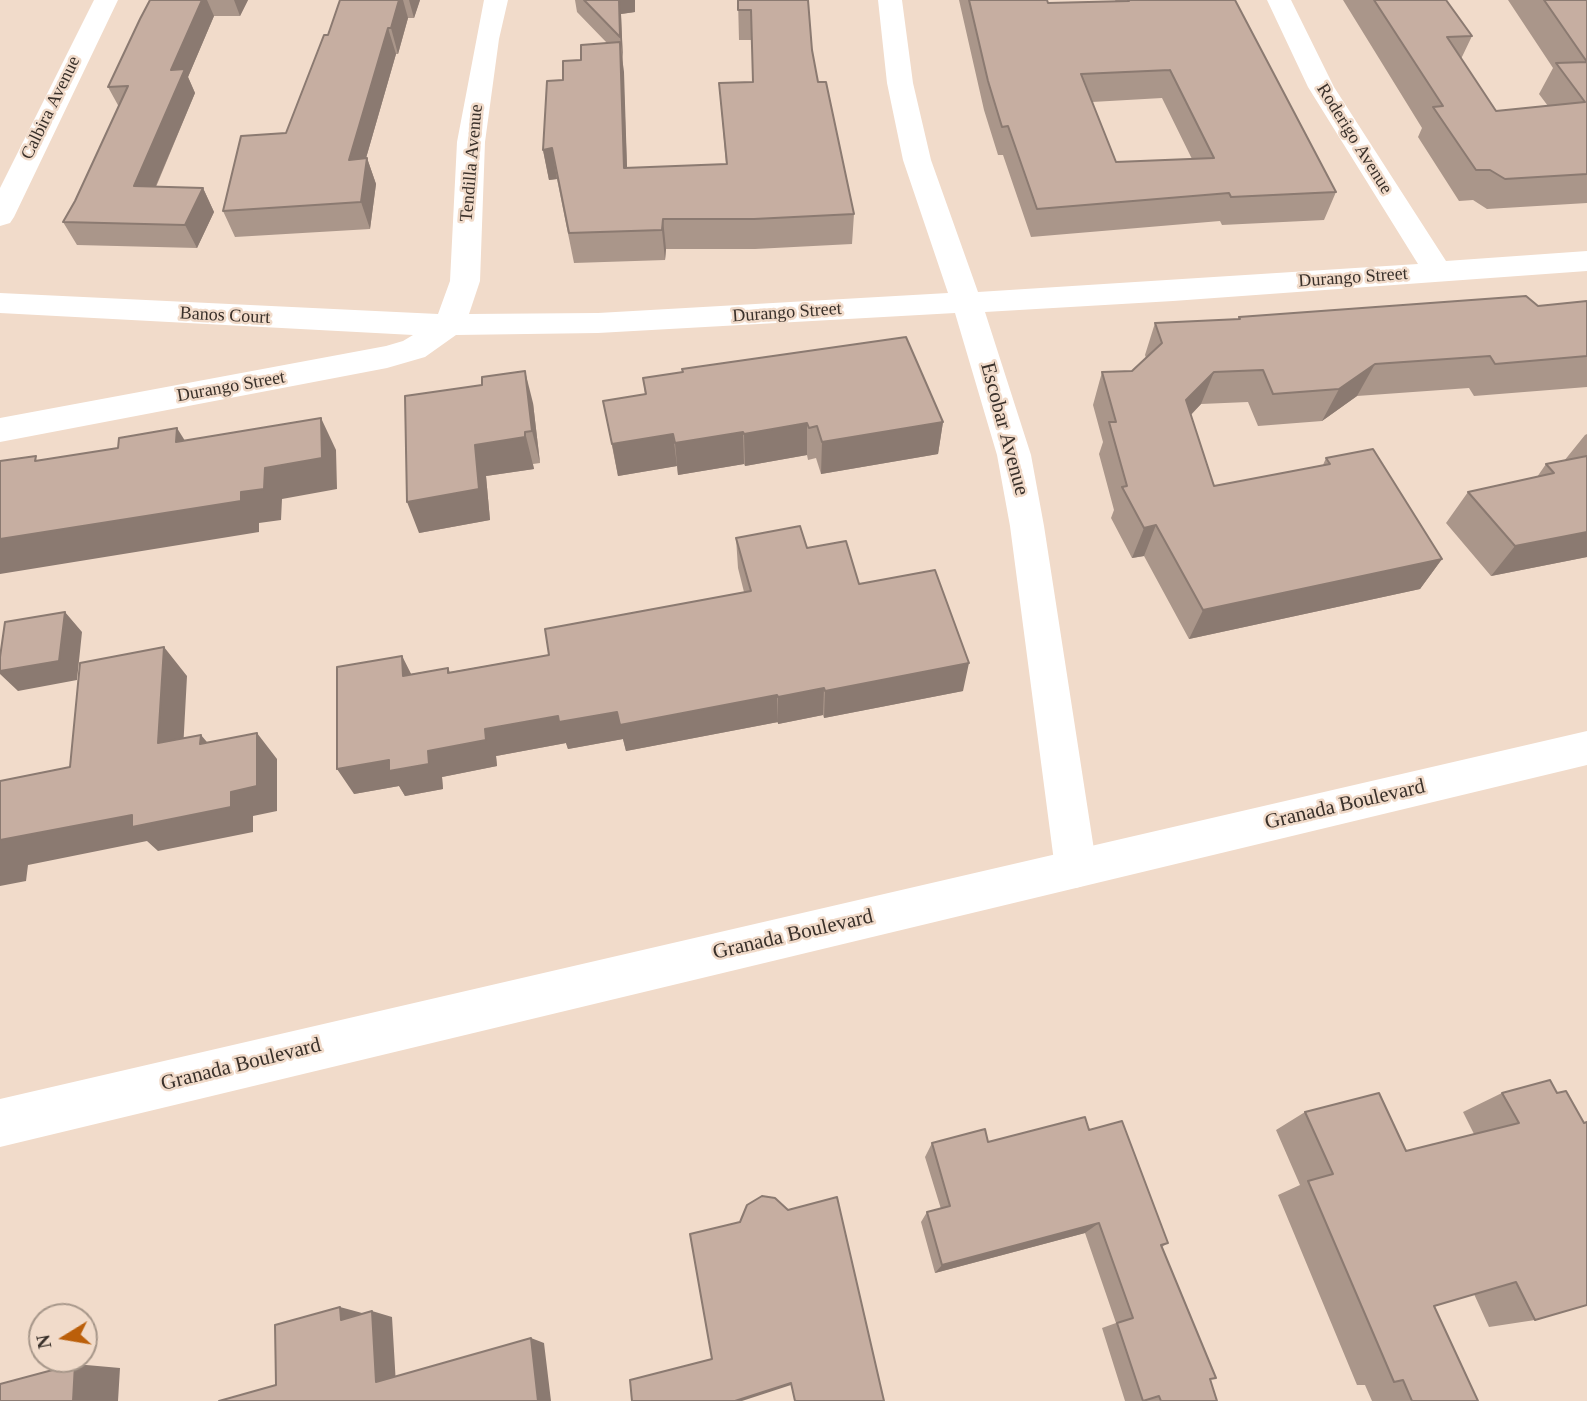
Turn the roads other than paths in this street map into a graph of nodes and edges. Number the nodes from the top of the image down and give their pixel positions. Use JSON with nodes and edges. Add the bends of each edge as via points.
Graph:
{"nodes":[{"id":1,"x":106,"y":0,"type":"edge"},
{"id":2,"x":496,"y":0,"type":"edge"},
{"id":3,"x":890,"y":0,"type":"edge"},
{"id":4,"x":1279,"y":0,"type":"edge"},
{"id":5,"x":0,"y":217,"type":"edge"},
{"id":6,"x":1587,"y":261,"type":"edge"},
{"id":7,"x":1438,"y":272,"type":"junction"},
{"id":8,"x":965,"y":302,"type":"junction"},
{"id":9,"x":0,"y":303,"type":"edge"},
{"id":10,"x":450,"y":325,"type":"junction"},
{"id":11,"x":0,"y":430,"type":"edge"},
{"id":12,"x":1587,"y":748,"type":"edge"},
{"id":13,"x":1076,"y":869,"type":"junction"},
{"id":14,"x":0,"y":1123,"type":"edge"}],
"edges":[{"from":1,"to":5,"type":"street","name":"Calbira Avenue"},
{"from":2,"to":10,"type":"street","name":"Tendilla Avenue","via":[[472,134],[465,281]]},
{"from":3,"to":8,"type":"street","name":"Escobar Avenue","via":[[900,83],[917,160]]},
{"from":4,"to":7,"type":"street","name":"Roderigo Avenue","via":[[1326,96]]},
{"from":6,"to":7,"type":"street","name":"Durango Street"},
{"from":7,"to":8,"type":"street","name":"Durango Street"},
{"from":8,"to":10,"type":"street","name":"Durango Street","via":[[670,320]]},
{"from":8,"to":13,"type":"street","name":"Escobar Avenue","via":[[1007,426],[1021,490]]},
{"from":9,"to":10,"type":"street","name":"Banos Court"},
{"from":10,"to":11,"type":"street","name":"Durango Street","via":[[414,349],[387,357]]},
{"from":12,"to":13,"type":"street","name":"Granada Boulevard"},
{"from":13,"to":14,"type":"street","name":"Granada Boulevard"}]}
